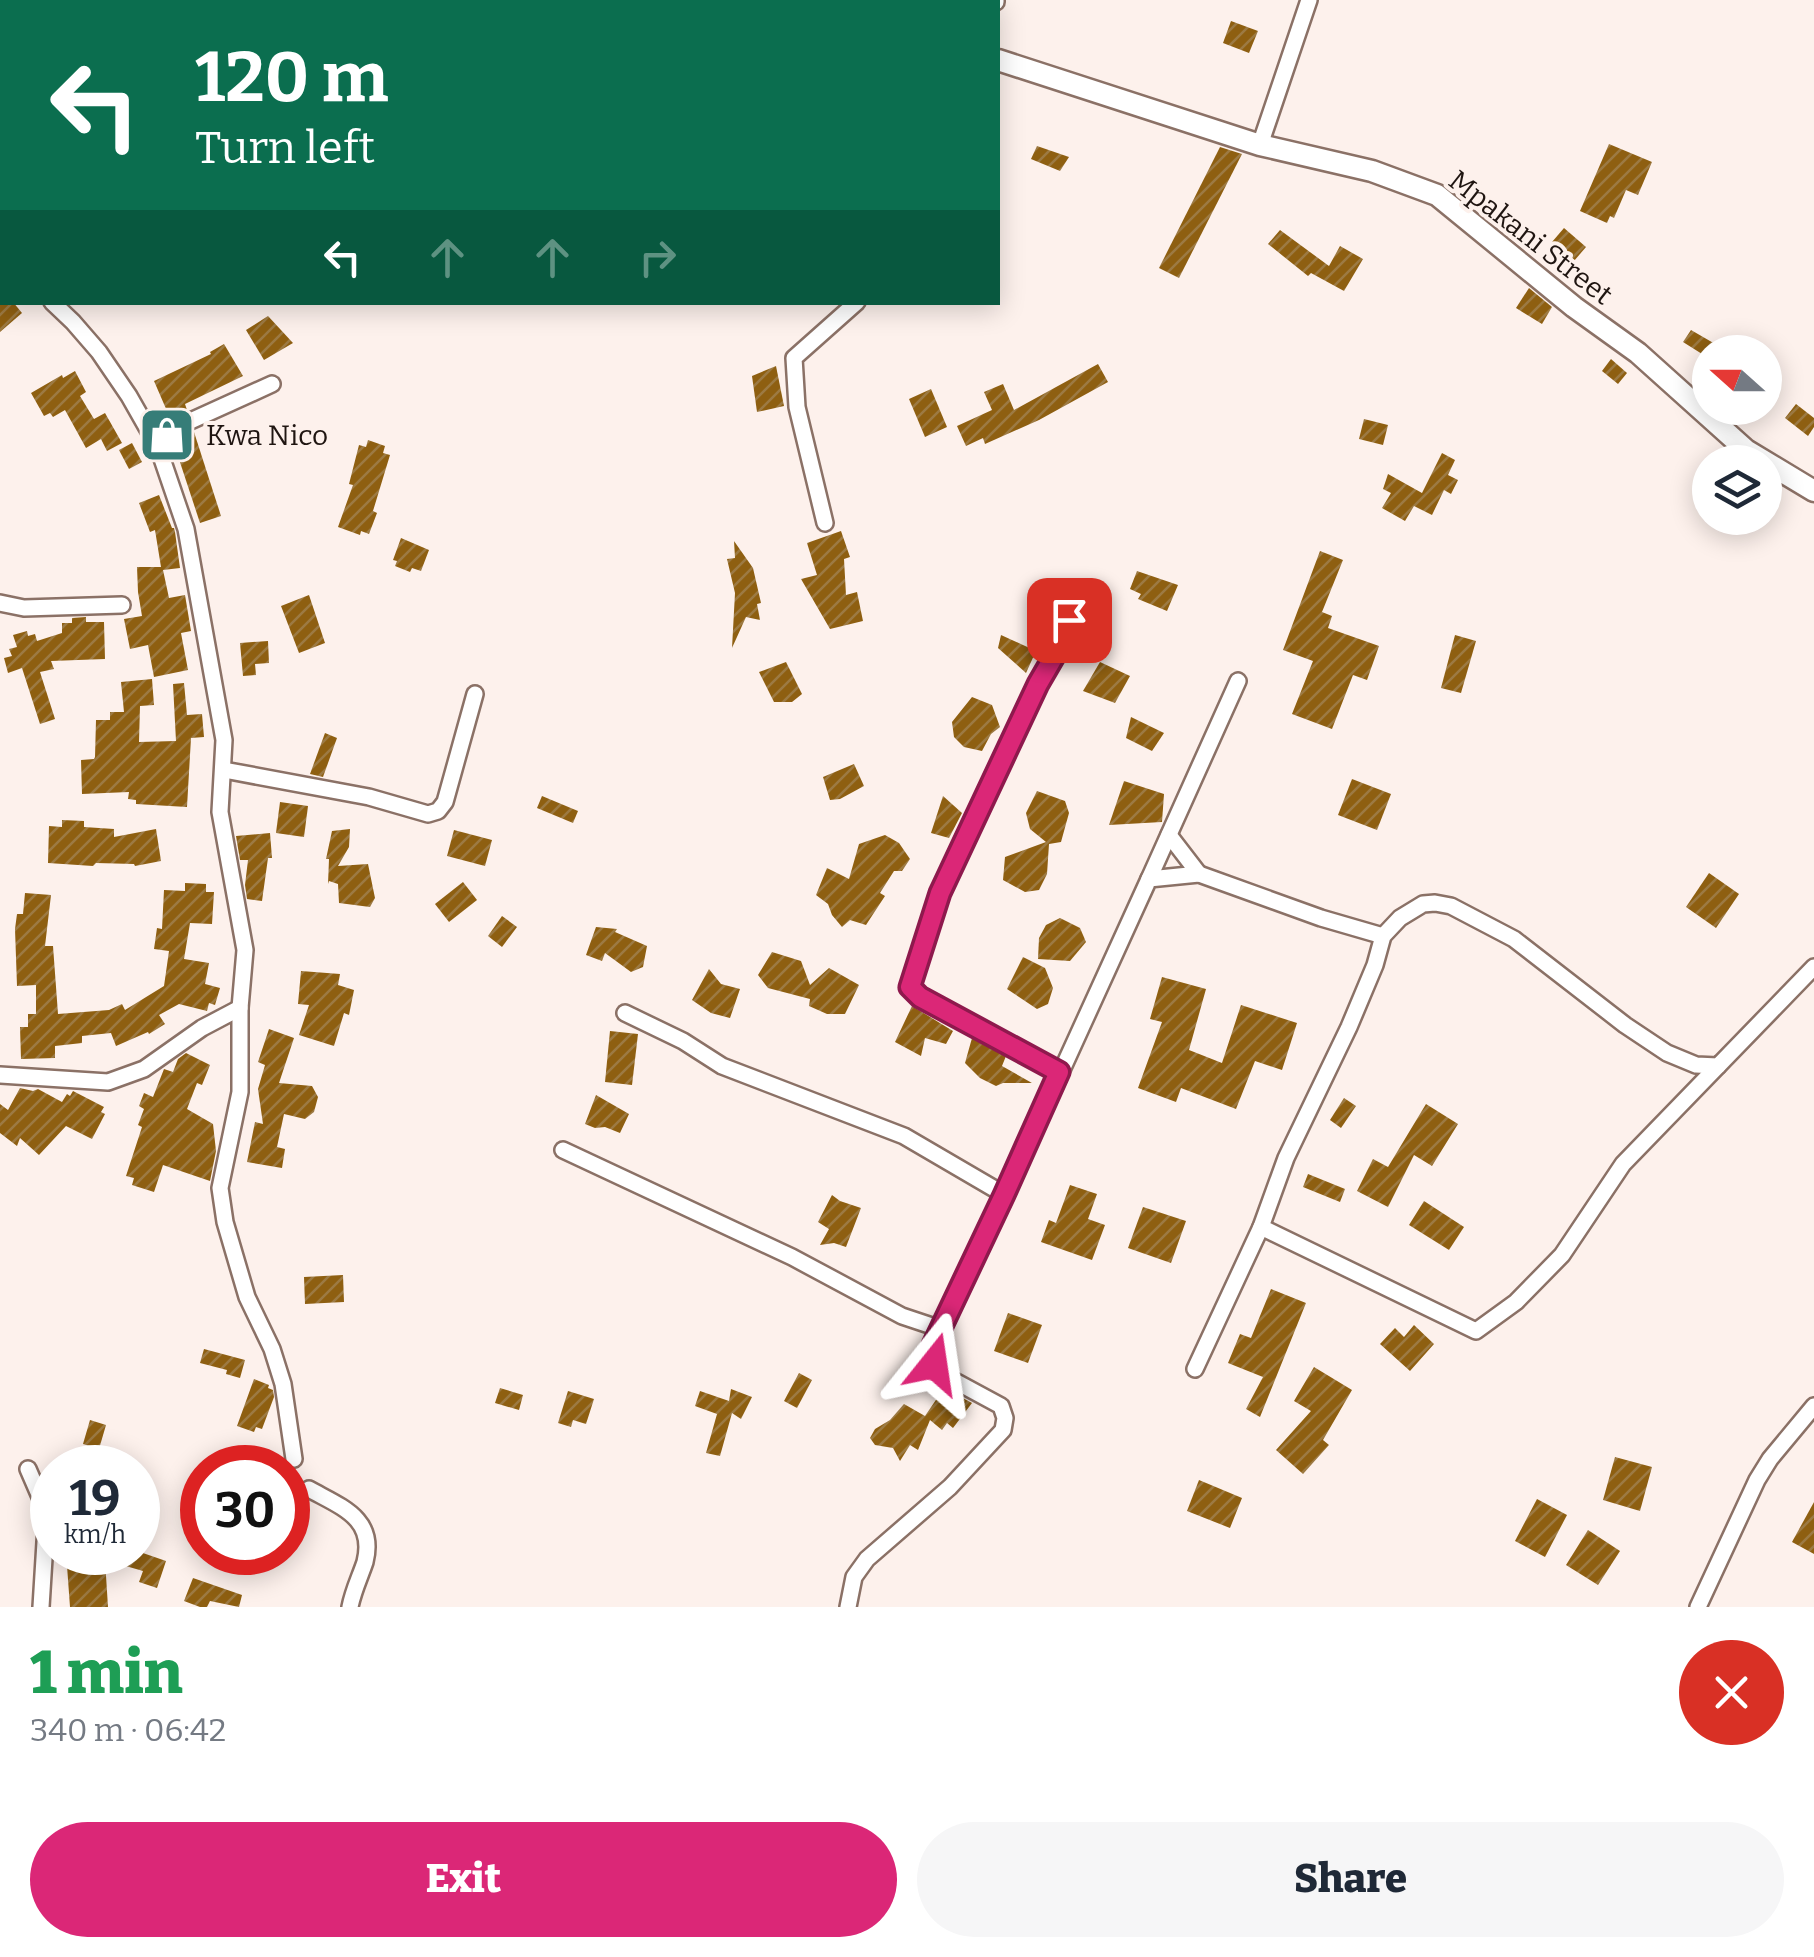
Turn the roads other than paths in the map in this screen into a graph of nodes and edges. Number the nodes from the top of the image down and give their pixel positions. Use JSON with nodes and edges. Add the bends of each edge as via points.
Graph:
{"nodes":[{"id":1,"x":1308,"y":0,"type":"edge"},
{"id":2,"x":1000,"y":61,"type":"edge"},
{"id":3,"x":1260,"y":145,"type":"junction"},
{"id":4,"x":55,"y":305,"type":"edge"},
{"id":5,"x":855,"y":305,"type":"edge"},
{"id":6,"x":272,"y":384,"type":"dead end"},
{"id":7,"x":153,"y":438,"type":"junction"},
{"id":8,"x":1814,"y":491,"type":"edge"},
{"id":9,"x":825,"y":523,"type":"dead end"},
{"id":10,"x":1078,"y":594,"type":"dead end"},
{"id":11,"x":0,"y":603,"type":"edge"},
{"id":12,"x":122,"y":605,"type":"dead end"},
{"id":13,"x":1238,"y":682,"type":"dead end"},
{"id":14,"x":474,"y":694,"type":"dead end"},
{"id":15,"x":224,"y":770,"type":"junction"},
{"id":16,"x":1169,"y":835,"type":"junction"},
{"id":17,"x":1199,"y":874,"type":"junction"},
{"id":18,"x":1149,"y":879,"type":"junction"},
{"id":19,"x":1383,"y":936,"type":"junction"},
{"id":20,"x":1814,"y":966,"type":"edge"},
{"id":21,"x":240,"y":1008,"type":"junction"},
{"id":22,"x":626,"y":1013,"type":"dead end"},
{"id":23,"x":1718,"y":1066,"type":"junction"},
{"id":24,"x":1059,"y":1072,"type":"junction"},
{"id":25,"x":0,"y":1075,"type":"edge"},
{"id":26,"x":563,"y":1150,"type":"dead end"},
{"id":27,"x":1004,"y":1195,"type":"junction"},
{"id":28,"x":1261,"y":1228,"type":"junction"},
{"id":29,"x":941,"y":1329,"type":"junction"},
{"id":30,"x":1195,"y":1369,"type":"dead end"},
{"id":31,"x":1814,"y":1406,"type":"edge"},
{"id":32,"x":292,"y":1445,"type":"edge"},
{"id":33,"x":28,"y":1469,"type":"dead end"},
{"id":34,"x":310,"y":1490,"type":"edge"},
{"id":35,"x":41,"y":1607,"type":"edge"},
{"id":36,"x":350,"y":1607,"type":"edge"},
{"id":37,"x":848,"y":1607,"type":"edge"},
{"id":38,"x":1698,"y":1607,"type":"edge"}],
"edges":[{"from":1,"to":3,"type":"street"},
{"from":2,"to":3,"type":"street","name":"Mpakani Street"},
{"from":3,"to":8,"type":"street","name":"Mpakani Street","via":[[1372,171],[1438,195],[1638,354],[1746,450]]},
{"from":4,"to":7,"type":"street","via":[[99,352]]},
{"from":5,"to":9,"type":"street","via":[[794,358],[796,407]]},
{"from":6,"to":7,"type":"street"},
{"from":7,"to":15,"type":"street","via":[[186,529]]},
{"from":10,"to":24,"type":"street","via":[[1060,646],[940,893],[910,987]]},
{"from":11,"to":12,"type":"street"},
{"from":13,"to":16,"type":"street"},
{"from":14,"to":15,"type":"street","via":[[438,811]]},
{"from":15,"to":21,"type":"street","via":[[220,812],[245,950]]},
{"from":16,"to":17,"type":"street"},
{"from":16,"to":18,"type":"street"},
{"from":17,"to":18,"type":"street"},
{"from":17,"to":19,"type":"street"},
{"from":18,"to":24,"type":"street"},
{"from":19,"to":23,"type":"street","via":[[1423,904],[1451,906],[1514,939],[1667,1053]]},
{"from":19,"to":28,"type":"street"},
{"from":20,"to":23,"type":"street"},
{"from":21,"to":25,"type":"street","via":[[144,1069],[108,1082]]},
{"from":21,"to":32,"type":"street","via":[[240,1092],[220,1188],[247,1297],[282,1384]]},
{"from":22,"to":27,"type":"street","via":[[722,1066],[904,1136]]},
{"from":23,"to":28,"type":"street","via":[[1623,1164],[1562,1255],[1476,1331]]},
{"from":24,"to":27,"type":"street"},
{"from":26,"to":29,"type":"street"},
{"from":27,"to":29,"type":"street"},
{"from":28,"to":30,"type":"street"},
{"from":29,"to":37,"type":"street","via":[[932,1347],[938,1372],[1001,1406],[1002,1430],[950,1488],[868,1560],[854,1577]]},
{"from":31,"to":38,"type":"street","via":[[1756,1480]]},
{"from":33,"to":35,"type":"street","via":[[46,1526]]},
{"from":34,"to":36,"type":"street","via":[[364,1528],[368,1542]]}]}
